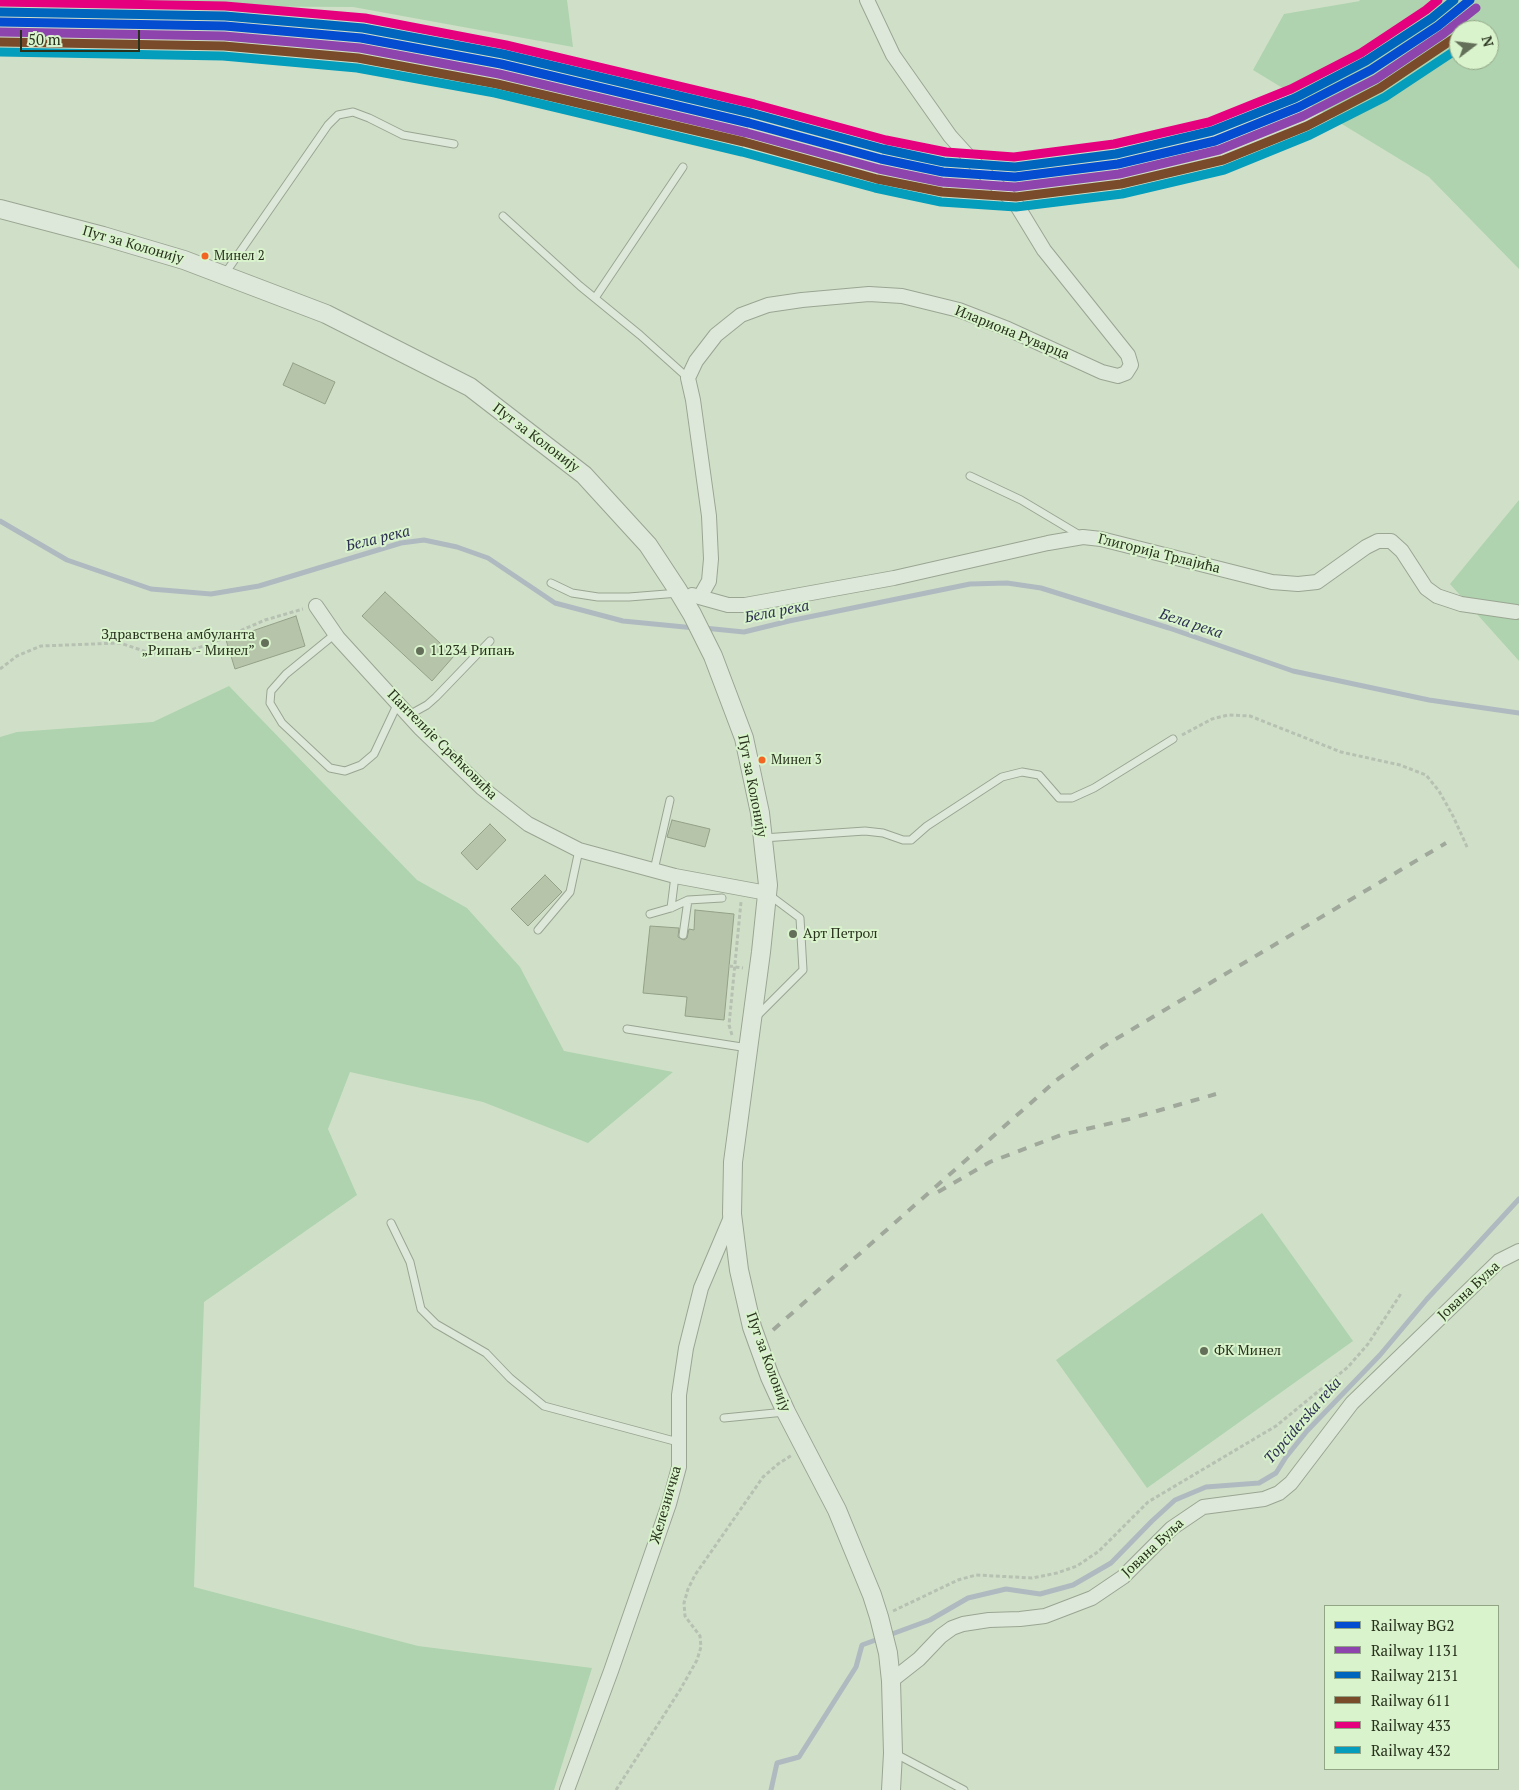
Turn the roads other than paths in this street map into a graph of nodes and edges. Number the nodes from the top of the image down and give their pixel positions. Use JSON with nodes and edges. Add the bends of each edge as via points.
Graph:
{"nodes":[{"id":1,"x":867,"y":0,"type":"edge"},
{"id":2,"x":454,"y":144,"type":"dead end"},
{"id":3,"x":683,"y":167,"type":"dead end"},
{"id":4,"x":0,"y":209,"type":"edge"},
{"id":5,"x":503,"y":216,"type":"dead end"},
{"id":6,"x":224,"y":275,"type":"junction"},
{"id":7,"x":595,"y":298,"type":"junction"},
{"id":8,"x":688,"y":378,"type":"junction"},
{"id":9,"x":970,"y":476,"type":"dead end"},
{"id":10,"x":1083,"y":537,"type":"junction"},
{"id":11,"x":552,"y":584,"type":"dead end"},
{"id":12,"x":679,"y":593,"type":"junction"},
{"id":13,"x":700,"y":597,"type":"junction"},
{"id":14,"x":316,"y":606,"type":"road end"},
{"id":15,"x":1516,"y":612,"type":"dead end"},
{"id":16,"x":336,"y":634,"type":"junction"},
{"id":17,"x":490,"y":641,"type":"dead end"},
{"id":18,"x":398,"y":703,"type":"junction"},
{"id":19,"x":409,"y":715,"type":"junction"},
{"id":20,"x":1173,"y":740,"type":"road end"},
{"id":21,"x":670,"y":800,"type":"dead end"},
{"id":22,"x":763,"y":838,"type":"junction"},
{"id":23,"x":579,"y":850,"type":"junction"},
{"id":24,"x":654,"y":870,"type":"junction"},
{"id":25,"x":675,"y":876,"type":"junction"},
{"id":26,"x":767,"y":893,"type":"junction"},
{"id":27,"x":722,"y":898,"type":"dead end"},
{"id":28,"x":688,"y":900,"type":"junction"},
{"id":29,"x":671,"y":908,"type":"junction"},
{"id":30,"x":650,"y":914,"type":"dead end"},
{"id":31,"x":538,"y":930,"type":"dead end"},
{"id":32,"x":683,"y":935,"type":"dead end"},
{"id":33,"x":752,"y":1021,"type":"junction"},
{"id":34,"x":627,"y":1029,"type":"dead end"},
{"id":35,"x":748,"y":1048,"type":"junction"},
{"id":36,"x":732,"y":1214,"type":"junction"},
{"id":37,"x":391,"y":1223,"type":"dead end"},
{"id":38,"x":1519,"y":1251,"type":"edge"},
{"id":39,"x":786,"y":1412,"type":"junction"},
{"id":40,"x":724,"y":1418,"type":"dead end"},
{"id":41,"x":678,"y":1442,"type":"junction"},
{"id":42,"x":891,"y":1681,"type":"junction"},
{"id":43,"x":893,"y":1753,"type":"junction"},
{"id":44,"x":567,"y":1790,"type":"edge"},
{"id":45,"x":891,"y":1790,"type":"edge"},
{"id":46,"x":964,"y":1790,"type":"edge"}],
"edges":[{"from":1,"to":8,"type":"street","name":"Илариона Руварца","via":[[893,55],[950,136],[1016,204],[1044,250],[1128,355],[1131,366],[1118,376],[1102,372],[959,310],[902,296],[869,294],[768,305],[741,315],[716,335],[696,361]]},
{"from":2,"to":6,"type":"lane","via":[[403,135],[352,112],[338,114]]},
{"from":3,"to":7,"type":"lane"},
{"from":4,"to":6,"type":"street","name":"Пут за Колонију","via":[[103,236]]},
{"from":5,"to":7,"type":"lane"},
{"from":6,"to":12,"type":"street","name":"Пут за Колонију","via":[[326,314],[470,387],[584,475],[648,545]]},
{"from":7,"to":8,"type":"lane"},
{"from":8,"to":13,"type":"street","via":[[709,516],[711,559],[708,582]]},
{"from":9,"to":10,"type":"lane","via":[[1021,500]]},
{"from":10,"to":13,"type":"street","name":"Глигорија Трлајића","via":[[894,578],[745,605],[728,605]]},
{"from":10,"to":15,"type":"street","name":"Глигорија Трлајића","via":[[1272,582],[1298,584],[1317,582],[1366,546],[1378,541],[1391,541],[1402,551],[1426,588],[1437,596],[1461,604]]},
{"from":11,"to":12,"type":"lane","via":[[572,593],[598,597]]},
{"from":12,"to":13,"type":"street","name":"Глигорија Трлајића"},
{"from":12,"to":22,"type":"street","name":"Пут за Колонију","via":[[713,656],[744,738]]},
{"from":14,"to":16,"type":"street","name":"Пантелије Срећковића"},
{"from":16,"to":18,"type":"street","name":"Пантелије Срећковића"},
{"from":16,"to":18,"type":"lane","via":[[286,674],[271,691],[270,703],[282,722],[330,768],[345,771],[361,765],[374,754]]},
{"from":17,"to":19,"type":"lane","via":[[436,697]]},
{"from":18,"to":19,"type":"street","name":"Пантелије Срећковића"},
{"from":19,"to":23,"type":"street","name":"Пантелије Срећковића","via":[[482,788],[528,824]]},
{"from":20,"to":22,"type":"lane","via":[[1072,798],[1059,798],[1039,775],[1022,772],[1002,777],[911,840],[865,831]]},
{"from":21,"to":24,"type":"lane"},
{"from":22,"to":26,"type":"street","name":"Пут за Колонију"},
{"from":23,"to":24,"type":"street","name":"Пантелије Срећковића"},
{"from":23,"to":31,"type":"lane","via":[[570,892]]},
{"from":24,"to":25,"type":"street","name":"Пантелије Срећковића"},
{"from":25,"to":26,"type":"street","name":"Пантелије Срећковића"},
{"from":25,"to":29,"type":"lane"},
{"from":26,"to":33,"type":"street","name":"Пут за Колонију"},
{"from":26,"to":33,"type":"lane","via":[[800,918],[803,970]]},
{"from":27,"to":28,"type":"lane"},
{"from":28,"to":29,"type":"lane"},
{"from":28,"to":32,"type":"lane"},
{"from":29,"to":30,"type":"lane"},
{"from":33,"to":35,"type":"street","name":"Пут за Колонију"},
{"from":34,"to":35,"type":"lane"},
{"from":35,"to":36,"type":"street","name":"Пут за Колонију","via":[[733,1162]]},
{"from":36,"to":39,"type":"street","name":"Пут за Колонију","via":[[739,1270],[752,1327]]},
{"from":36,"to":41,"type":"street","name":"Железничка","via":[[701,1288],[686,1348],[678,1396]]},
{"from":37,"to":41,"type":"lane","via":[[410,1262],[421,1309],[436,1324],[486,1353],[544,1406]]},
{"from":38,"to":42,"type":"street","name":"Јована Буља","via":[[1499,1261],[1352,1404],[1291,1483],[1279,1493],[1264,1499],[1203,1507],[1195,1511],[1172,1528],[1122,1577],[1092,1598],[1045,1616],[989,1620],[952,1628]]},
{"from":39,"to":40,"type":"lane"},
{"from":39,"to":42,"type":"street","name":"Пут за Колонију","via":[[837,1510],[872,1595],[888,1653]]},
{"from":41,"to":44,"type":"street","name":"Железничка","via":[[679,1467],[669,1504]]},
{"from":42,"to":43,"type":"street","name":"Пут за Колонију"},
{"from":43,"to":45,"type":"street","name":"Пут за Колонију"},
{"from":43,"to":46,"type":"lane"}]}
